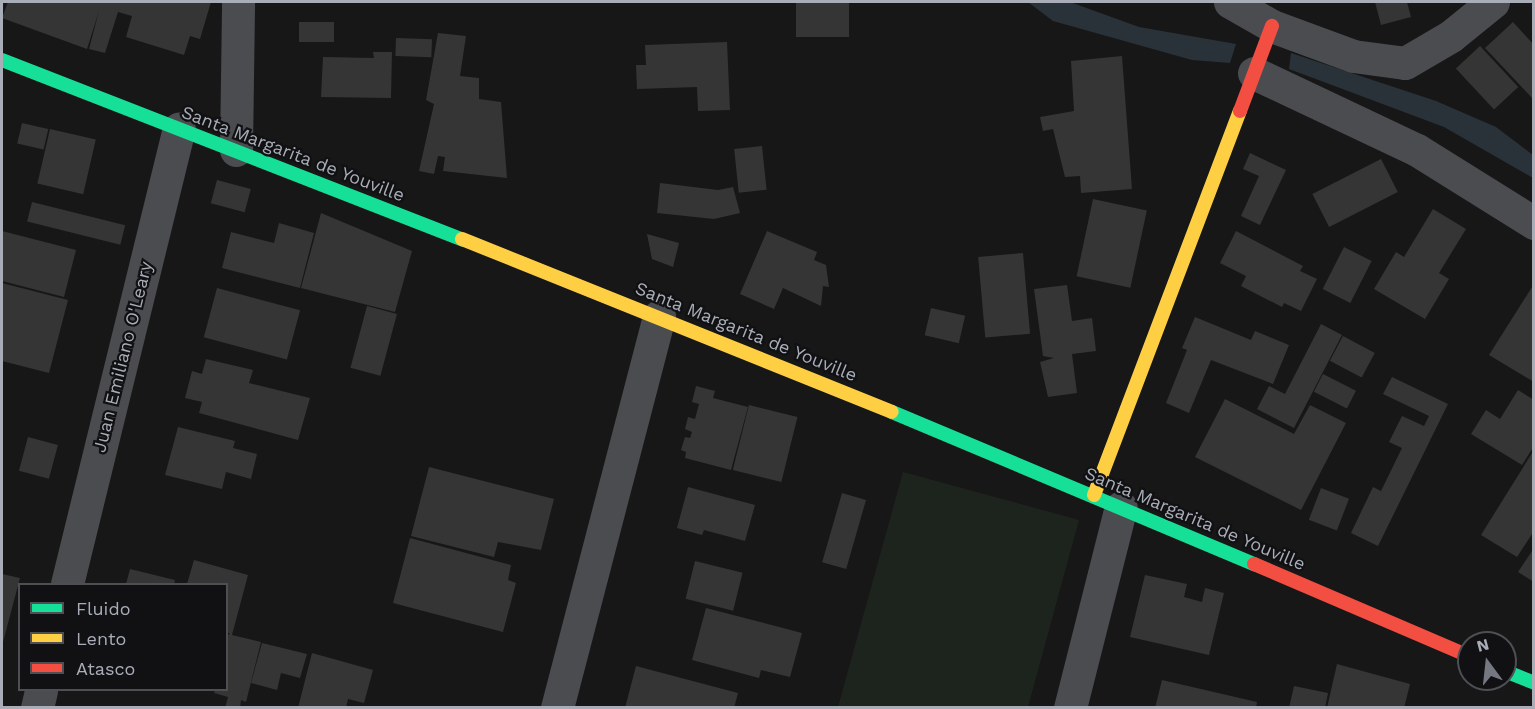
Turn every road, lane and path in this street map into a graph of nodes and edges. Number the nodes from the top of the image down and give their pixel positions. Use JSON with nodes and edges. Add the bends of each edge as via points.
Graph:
{"nodes":[{"id":1,"x":238,"y":2,"type":"edge"},
{"id":2,"x":1230,"y":2,"type":"edge"},
{"id":3,"x":1493,"y":2,"type":"edge"},
{"id":4,"x":1272,"y":26,"type":"junction"},
{"id":5,"x":2,"y":60,"type":"edge"},
{"id":6,"x":1254,"y":73,"type":"junction"},
{"id":7,"x":179,"y":129,"type":"junction"},
{"id":8,"x":236,"y":150,"type":"junction"},
{"id":9,"x":1533,"y":223,"type":"edge"},
{"id":10,"x":659,"y":316,"type":"junction"},
{"id":11,"x":1107,"y":501,"type":"junction"},
{"id":12,"x":67,"y":583,"type":"edge"},
{"id":13,"x":1457,"y":651,"type":"edge"},
{"id":14,"x":1517,"y":676,"type":"edge"},
{"id":15,"x":1533,"y":683,"type":"edge"},
{"id":16,"x":41,"y":691,"type":"edge"},
{"id":17,"x":37,"y":708,"type":"edge"},
{"id":18,"x":557,"y":708,"type":"edge"},
{"id":19,"x":1070,"y":708,"type":"edge"}],
"edges":[{"from":1,"to":8,"type":"street"},
{"from":2,"to":4,"type":"street"},
{"from":3,"to":4,"type":"street","via":[[1451,36],[1405,63],[1353,56]]},
{"from":4,"to":6,"type":"main road"},
{"from":5,"to":7,"type":"main road","name":"Santa Margarita de Youville"},
{"from":6,"to":9,"type":"street","via":[[1417,150]]},
{"from":6,"to":11,"type":"main road"},
{"from":7,"to":8,"type":"main road","name":"Santa Margarita de Youville"},
{"from":7,"to":12,"type":"street","name":"Juan Emiliano O'Leary"},
{"from":8,"to":10,"type":"main road","name":"Santa Margarita de Youville"},
{"from":10,"to":11,"type":"main road","name":"Santa Margarita de Youville"},
{"from":10,"to":18,"type":"street"},
{"from":11,"to":13,"type":"main road","name":"Santa Margarita de Youville"},
{"from":11,"to":19,"type":"street"},
{"from":14,"to":15,"type":"main road"},
{"from":16,"to":17,"type":"street"}]}
